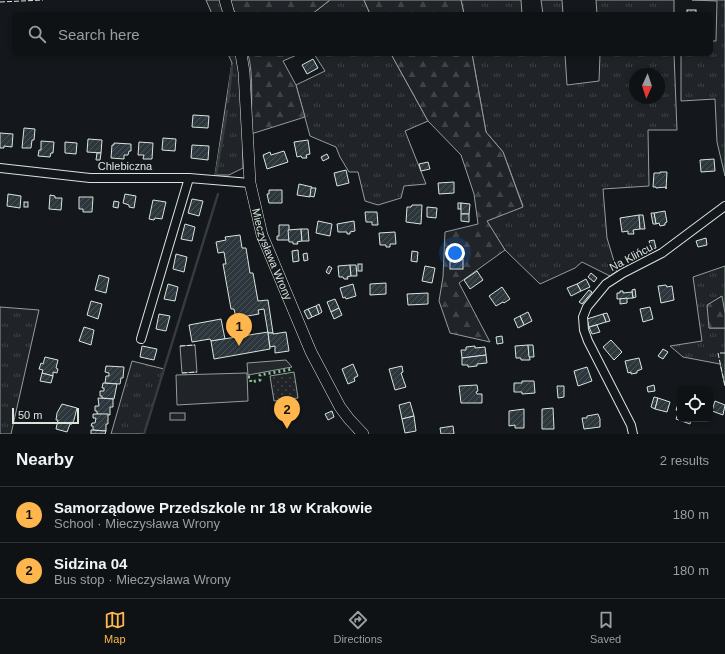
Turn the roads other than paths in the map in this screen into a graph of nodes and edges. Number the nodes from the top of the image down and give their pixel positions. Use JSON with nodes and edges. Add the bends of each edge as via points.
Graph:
{"nodes":[{"id":1,"x":225,"y":0,"type":"edge"},
{"id":2,"x":228,"y":12,"type":"edge"},
{"id":3,"x":241,"y":56,"type":"edge"},
{"id":4,"x":0,"y":168,"type":"edge"},
{"id":5,"x":189,"y":178,"type":"junction"},
{"id":6,"x":250,"y":183,"type":"junction"},
{"id":7,"x":725,"y":206,"type":"edge"},
{"id":8,"x":141,"y":339,"type":"dead end"},
{"id":9,"x":359,"y":433,"type":"edge"},
{"id":10,"x":633,"y":434,"type":"edge"}],
"edges":[{"from":1,"to":2,"type":"street"},
{"from":3,"to":6,"type":"street","name":"Mieczysława Wrony"},
{"from":4,"to":5,"type":"street","name":"Chlebiczna","via":[[90,178]]},
{"from":5,"to":6,"type":"street","name":"Chlebiczna"},
{"from":5,"to":8,"type":"street"},
{"from":6,"to":9,"type":"street","name":"Mieczysława Wrony","via":[[262,235],[311,352],[334,397]]},
{"from":7,"to":10,"type":"street","name":"Na Klińcu","via":[[662,253],[606,284],[587,307],[583,317],[584,330],[628,418]]}]}
